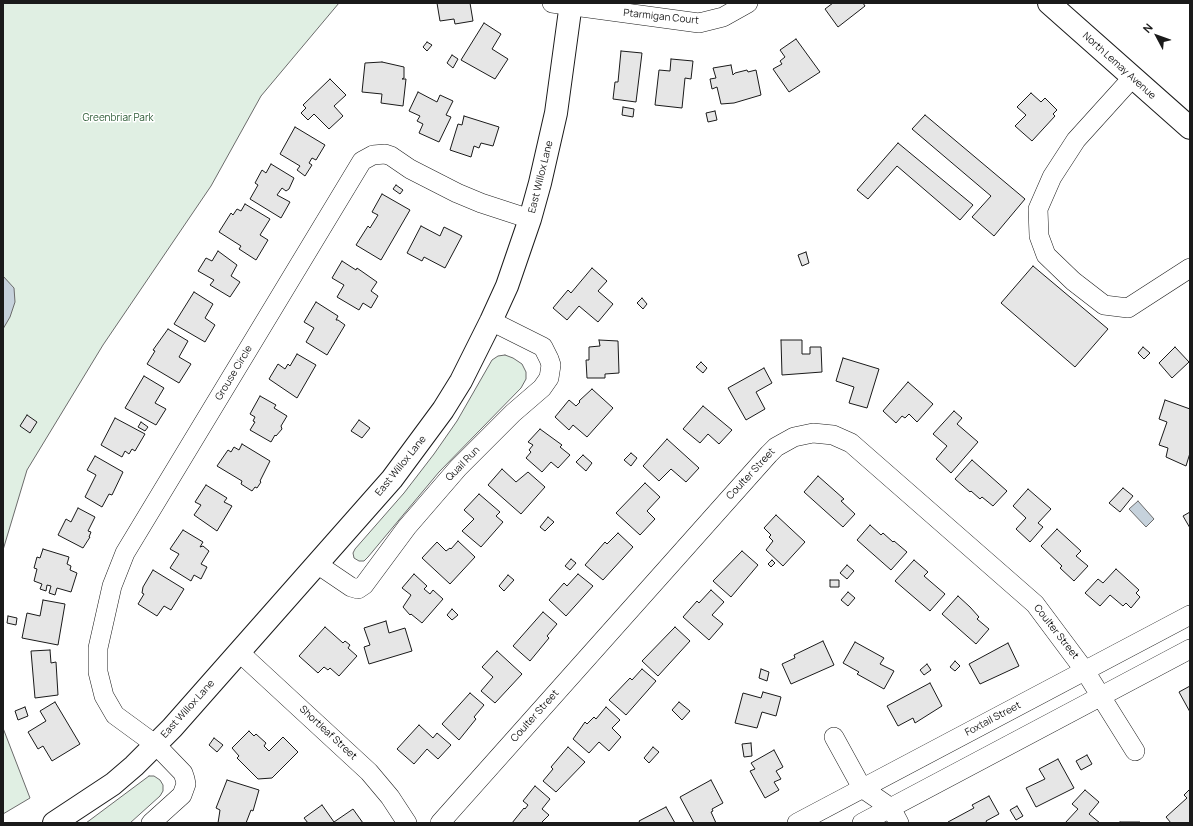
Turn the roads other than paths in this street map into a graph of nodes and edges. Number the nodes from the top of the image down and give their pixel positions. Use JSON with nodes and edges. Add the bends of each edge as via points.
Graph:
{"nodes":[{"id":1,"x":748,"y":3,"type":"edge"},
{"id":2,"x":1049,"y":3,"type":"edge"},
{"id":3,"x":564,"y":4,"type":"edge"},
{"id":4,"x":1132,"y":77,"type":"junction"},
{"id":5,"x":1190,"y":128,"type":"edge"},
{"id":6,"x":530,"y":219,"type":"junction"},
{"id":7,"x":1190,"y":268,"type":"edge"},
{"id":8,"x":491,"y":321,"type":"junction"},
{"id":9,"x":317,"y":564,"type":"junction"},
{"id":10,"x":1190,"y":615,"type":"edge"},
{"id":11,"x":1190,"y":649,"type":"edge"},
{"id":12,"x":239,"y":652,"type":"junction"},
{"id":13,"x":1085,"y":671,"type":"junction"},
{"id":14,"x":1101,"y":696,"type":"junction"},
{"id":15,"x":834,"y":737,"type":"dead end"},
{"id":16,"x":156,"y":745,"type":"junction"},
{"id":17,"x":1135,"y":751,"type":"dead end"},
{"id":18,"x":862,"y":788,"type":"junction"},
{"id":19,"x":895,"y":815,"type":"edge"},
{"id":20,"x":54,"y":823,"type":"edge"},
{"id":21,"x":151,"y":823,"type":"edge"},
{"id":22,"x":407,"y":823,"type":"edge"},
{"id":23,"x":440,"y":823,"type":"edge"},
{"id":24,"x":797,"y":823,"type":"edge"},
{"id":25,"x":862,"y":823,"type":"edge"}],
"edges":[{"from":1,"to":3,"type":"street","name":"Ptarmigan Court","via":[[723,17],[699,23]]},
{"from":2,"to":4,"type":"main road","name":"North Lemay Avenue"},
{"from":3,"to":6,"type":"main road","name":"East Willox Lane","via":[[556,113]]},
{"from":4,"to":5,"type":"main road","name":"North Lemay Avenue"},
{"from":4,"to":7,"type":"street","via":[[1076,140],[1052,176],[1038,209],[1039,236],[1046,255],[1073,281],[1104,305],[1128,308]]},
{"from":6,"to":8,"type":"main road","name":"East Willox Lane","via":[[507,286]]},
{"from":6,"to":16,"type":"street","name":"Grouse Circle","via":[[457,193],[391,156],[373,155],[362,161],[129,546],[112,586],[98,648],[100,684],[115,715]]},
{"from":8,"to":9,"type":"main road","name":"East Willox Lane","via":[[462,381],[423,439],[392,479]]},
{"from":8,"to":9,"type":"street","name":"Quail Run","via":[[543,347],[551,365],[549,378],[542,388],[458,468],[407,527],[364,585],[358,589],[351,587]]},
{"from":9,"to":12,"type":"main road","name":"East Willox Lane"},
{"from":10,"to":13,"type":"street","name":"Foxtail Street"},
{"from":11,"to":14,"type":"street"},
{"from":12,"to":16,"type":"main road","name":"East Willox Lane"},
{"from":12,"to":22,"type":"street","name":"Shortleaf Street","via":[[369,772]]},
{"from":13,"to":14,"type":"street","name":"Coulter Street"},
{"from":13,"to":18,"type":"street","name":"Foxtail Street"},
{"from":13,"to":23,"type":"street","name":"Coulter Street","via":[[1035,604],[851,443],[833,435],[813,433],[794,437],[769,454]]},
{"from":14,"to":17,"type":"street","name":"Coulter Street"},
{"from":14,"to":19,"type":"street"},
{"from":15,"to":18,"type":"street"},
{"from":16,"to":20,"type":"main road","name":"East Willox Lane","via":[[113,784]]},
{"from":16,"to":21,"type":"street","name":"Grouse Circle","via":[[183,773],[186,784],[178,799]]},
{"from":18,"to":19,"type":"street"},
{"from":18,"to":24,"type":"street","name":"Foxtail Street"},
{"from":19,"to":25,"type":"street"}]}
